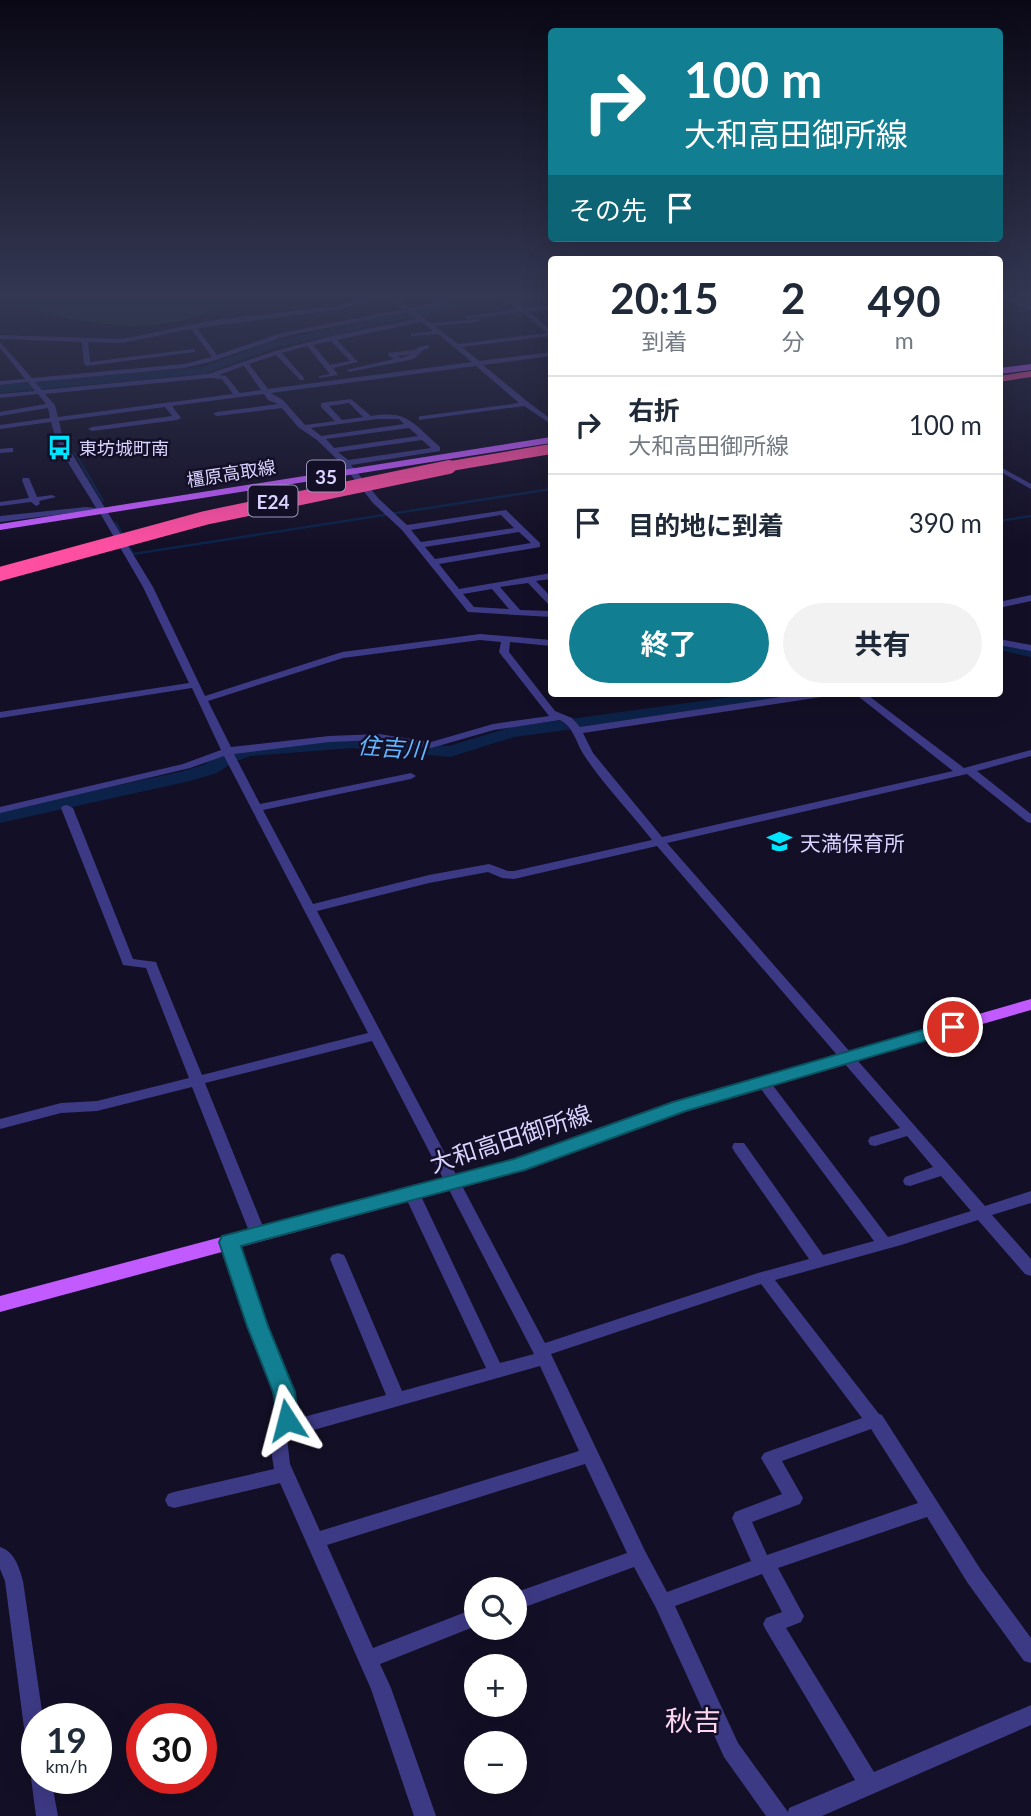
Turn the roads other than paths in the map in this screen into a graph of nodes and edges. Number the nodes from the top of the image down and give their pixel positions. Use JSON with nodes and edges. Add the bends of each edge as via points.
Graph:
{"nodes":[{"id":1,"x":56,"y":379,"type":"edge"},
{"id":2,"x":186,"y":379,"type":"edge"},
{"id":3,"x":224,"y":379,"type":"edge"},
{"id":4,"x":258,"y":379,"type":"edge"},
{"id":5,"x":302,"y":379,"type":"edge"},
{"id":6,"x":379,"y":379,"type":"edge"},
{"id":7,"x":495,"y":379,"type":"edge"},
{"id":8,"x":32,"y":381,"type":"junction"},
{"id":9,"x":0,"y":383,"type":"edge"},
{"id":10,"x":151,"y":383,"type":"junction"},
{"id":11,"x":262,"y":384,"type":"junction"},
{"id":12,"x":156,"y":391,"type":"dead end"},
{"id":13,"x":40,"y":392,"type":"junction"},
{"id":14,"x":22,"y":394,"type":"junction"},
{"id":15,"x":270,"y":395,"type":"junction"},
{"id":16,"x":0,"y":396,"type":"edge"},
{"id":17,"x":238,"y":396,"type":"junction"},
{"id":18,"x":168,"y":404,"type":"junction"},
{"id":19,"x":525,"y":404,"type":"junction"},
{"id":20,"x":29,"y":405,"type":"dead end"},
{"id":21,"x":51,"y":405,"type":"junction"},
{"id":22,"x":283,"y":406,"type":"junction"},
{"id":23,"x":0,"y":414,"type":"edge"},
{"id":24,"x":217,"y":414,"type":"dead end"},
{"id":25,"x":369,"y":418,"type":"junction"},
{"id":26,"x":422,"y":418,"type":"dead end"},
{"id":27,"x":53,"y":419,"type":"junction"},
{"id":28,"x":548,"y":420,"type":"edge"},
{"id":29,"x":340,"y":422,"type":"junction"},
{"id":30,"x":411,"y":425,"type":"junction"},
{"id":31,"x":0,"y":427,"type":"edge"},
{"id":32,"x":304,"y":427,"type":"junction"},
{"id":33,"x":92,"y":429,"type":"dead end"},
{"id":34,"x":424,"y":437,"type":"junction"},
{"id":35,"x":320,"y":438,"type":"junction"},
{"id":36,"x":548,"y":440,"type":"edge"},
{"id":37,"x":10,"y":450,"type":"dead end"},
{"id":38,"x":334,"y":450,"type":"junction"},
{"id":39,"x":548,"y":450,"type":"edge"},
{"id":40,"x":0,"y":451,"type":"edge"},
{"id":41,"x":346,"y":463,"type":"junction"},
{"id":42,"x":1003,"y":470,"type":"edge"},
{"id":43,"x":354,"y":472,"type":"junction"},
{"id":44,"x":26,"y":480,"type":"dead end"},
{"id":45,"x":1028,"y":484,"type":"edge"},
{"id":46,"x":52,"y":497,"type":"dead end"},
{"id":47,"x":34,"y":499,"type":"junction"},
{"id":48,"x":0,"y":503,"type":"edge"},
{"id":49,"x":100,"y":511,"type":"junction"},
{"id":50,"x":41,"y":514,"type":"junction"},
{"id":51,"x":2,"y":521,"type":"edge"},
{"id":52,"x":405,"y":528,"type":"junction"},
{"id":53,"x":521,"y":529,"type":"junction"},
{"id":54,"x":420,"y":545,"type":"junction"},
{"id":55,"x":434,"y":562,"type":"junction"},
{"id":56,"x":0,"y":574,"type":"edge"},
{"id":57,"x":548,"y":576,"type":"edge"},
{"id":58,"x":529,"y":579,"type":"junction"},
{"id":59,"x":494,"y":586,"type":"junction"},
{"id":60,"x":458,"y":592,"type":"junction"},
{"id":61,"x":1031,"y":598,"type":"edge"},
{"id":62,"x":548,"y":601,"type":"edge"},
{"id":63,"x":1003,"y":604,"type":"edge"},
{"id":64,"x":548,"y":606,"type":"edge"},
{"id":65,"x":521,"y":612,"type":"junction"},
{"id":66,"x":548,"y":614,"type":"edge"},
{"id":67,"x":506,"y":638,"type":"junction"},
{"id":68,"x":548,"y":643,"type":"edge"},
{"id":69,"x":1003,"y":643,"type":"edge"},
{"id":70,"x":1031,"y":648,"type":"edge"},
{"id":71,"x":194,"y":685,"type":"junction"},
{"id":72,"x":802,"y":697,"type":"edge"},
{"id":73,"x":864,"y":697,"type":"edge"},
{"id":74,"x":202,"y":700,"type":"junction"},
{"id":75,"x":0,"y":715,"type":"edge"},
{"id":76,"x":561,"y":717,"type":"junction"},
{"id":77,"x":577,"y":731,"type":"junction"},
{"id":78,"x":228,"y":751,"type":"junction"},
{"id":79,"x":1031,"y":754,"type":"edge"},
{"id":80,"x":966,"y":771,"type":"junction"},
{"id":81,"x":411,"y":776,"type":"dead end"},
{"id":82,"x":67,"y":808,"type":"dead end"},
{"id":83,"x":257,"y":808,"type":"junction"},
{"id":84,"x":0,"y":810,"type":"edge"},
{"id":85,"x":1031,"y":820,"type":"edge"},
{"id":86,"x":660,"y":842,"type":"junction"},
{"id":87,"x":309,"y":909,"type":"junction"},
{"id":88,"x":1031,"y":1004,"type":"edge"},
{"id":89,"x":375,"y":1036,"type":"junction"},
{"id":90,"x":849,"y":1057,"type":"junction"},
{"id":91,"x":197,"y":1080,"type":"junction"},
{"id":92,"x":763,"y":1082,"type":"junction"},
{"id":93,"x":0,"y":1124,"type":"edge"},
{"id":94,"x":911,"y":1129,"type":"junction"},
{"id":95,"x":875,"y":1141,"type":"dead end"},
{"id":96,"x":739,"y":1147,"type":"dead end"},
{"id":97,"x":945,"y":1169,"type":"junction"},
{"id":98,"x":910,"y":1181,"type":"dead end"},
{"id":99,"x":455,"y":1183,"type":"junction"},
{"id":100,"x":412,"y":1194,"type":"junction"},
{"id":101,"x":1031,"y":1197,"type":"edge"},
{"id":102,"x":983,"y":1214,"type":"junction"},
{"id":103,"x":258,"y":1234,"type":"junction"},
{"id":104,"x":230,"y":1242,"type":"junction"},
{"id":105,"x":884,"y":1243,"type":"junction"},
{"id":106,"x":338,"y":1259,"type":"dead end"},
{"id":107,"x":819,"y":1261,"type":"junction"},
{"id":108,"x":1031,"y":1270,"type":"edge"},
{"id":109,"x":764,"y":1277,"type":"junction"},
{"id":110,"x":0,"y":1304,"type":"edge"},
{"id":111,"x":543,"y":1354,"type":"junction"},
{"id":112,"x":496,"y":1372,"type":"junction"},
{"id":113,"x":397,"y":1400,"type":"junction"},
{"id":114,"x":876,"y":1420,"type":"junction"},
{"id":115,"x":282,"y":1429,"type":"junction"},
{"id":116,"x":591,"y":1455,"type":"junction"},
{"id":117,"x":284,"y":1474,"type":"junction"},
{"id":118,"x":174,"y":1500,"type":"dead end"},
{"id":119,"x":931,"y":1507,"type":"junction"},
{"id":120,"x":314,"y":1541,"type":"junction"},
{"id":121,"x":0,"y":1555,"type":"edge"},
{"id":122,"x":638,"y":1557,"type":"junction"},
{"id":123,"x":764,"y":1565,"type":"junction"},
{"id":124,"x":527,"y":1597,"type":"edge"},
{"id":125,"x":663,"y":1602,"type":"junction"},
{"id":126,"x":464,"y":1621,"type":"edge"},
{"id":127,"x":1031,"y":1654,"type":"edge"},
{"id":128,"x":368,"y":1660,"type":"junction"},
{"id":129,"x":31,"y":1703,"type":"edge"},
{"id":130,"x":1031,"y":1715,"type":"edge"},
{"id":131,"x":870,"y":1784,"type":"junction"},
{"id":132,"x":44,"y":1794,"type":"edge"},
{"id":133,"x":47,"y":1816,"type":"edge"},
{"id":134,"x":425,"y":1816,"type":"edge"},
{"id":135,"x":779,"y":1816,"type":"edge"},
{"id":136,"x":797,"y":1816,"type":"edge"}],
"edges":[{"from":1,"to":8,"type":"street"},
{"from":2,"to":10,"type":"street"},
{"from":3,"to":17,"type":"street"},
{"from":4,"to":11,"type":"street"},
{"from":5,"to":11,"type":"street"},
{"from":6,"to":15,"type":"street"},
{"from":7,"to":19,"type":"street"},
{"from":8,"to":9,"type":"street"},
{"from":8,"to":13,"type":"street"},
{"from":10,"to":12,"type":"street"},
{"from":10,"to":13,"type":"street"},
{"from":11,"to":15,"type":"street"},
{"from":13,"to":14,"type":"street"},
{"from":13,"to":21,"type":"street"},
{"from":14,"to":16,"type":"street"},
{"from":14,"to":20,"type":"street"},
{"from":15,"to":17,"type":"street"},
{"from":15,"to":18,"type":"street"},
{"from":15,"to":22,"type":"street"},
{"from":17,"to":18,"type":"street"},
{"from":18,"to":27,"type":"street"},
{"from":18,"to":33,"type":"street","via":[[177,418]]},
{"from":19,"to":26,"type":"street"},
{"from":19,"to":28,"type":"street"},
{"from":21,"to":23,"type":"street"},
{"from":21,"to":27,"type":"street"},
{"from":22,"to":24,"type":"street"},
{"from":22,"to":32,"type":"street"},
{"from":25,"to":29,"type":"street"},
{"from":25,"to":29,"type":"street","via":[[351,401],[324,405]]},
{"from":25,"to":30,"type":"street","via":[[401,416]]},
{"from":27,"to":31,"type":"street"},
{"from":27,"to":49,"type":"street"},
{"from":29,"to":32,"type":"street"},
{"from":30,"to":34,"type":"street"},
{"from":30,"to":35,"type":"street"},
{"from":32,"to":35,"type":"street"},
{"from":34,"to":38,"type":"street"},
{"from":34,"to":41,"type":"street","via":[[437,449]]},
{"from":35,"to":38,"type":"street"},
{"from":36,"to":43,"type":"main road","name":"橿原高取線","number":"35"},
{"from":37,"to":40,"type":"street"},
{"from":38,"to":41,"type":"street"},
{"from":39,"to":56,"type":"highway","number":"E24","bridge":true,"via":[[264,503]]},
{"from":41,"to":43,"type":"street"},
{"from":42,"to":45,"type":"street"},
{"from":43,"to":49,"type":"main road","name":"橿原高取線","number":"35"},
{"from":43,"to":52,"type":"street"},
{"from":44,"to":47,"type":"street"},
{"from":46,"to":47,"type":"street"},
{"from":47,"to":48,"type":"street"},
{"from":47,"to":50,"type":"street"},
{"from":48,"to":51,"type":"street"},
{"from":49,"to":50,"type":"street"},
{"from":49,"to":51,"type":"main road","name":"橿原高取線","number":"35"},
{"from":49,"to":71,"type":"street","via":[[148,587]]},
{"from":50,"to":51,"type":"street"},
{"from":52,"to":53,"type":"street","via":[[503,512]]},
{"from":52,"to":54,"type":"street"},
{"from":53,"to":54,"type":"street"},
{"from":53,"to":55,"type":"street","via":[[537,545]]},
{"from":54,"to":55,"type":"street"},
{"from":55,"to":60,"type":"street"},
{"from":57,"to":58,"type":"street"},
{"from":58,"to":59,"type":"street"},
{"from":58,"to":62,"type":"street"},
{"from":59,"to":60,"type":"street"},
{"from":59,"to":65,"type":"street"},
{"from":60,"to":65,"type":"street","via":[[471,610]]},
{"from":61,"to":63,"type":"street"},
{"from":64,"to":65,"type":"street"},
{"from":65,"to":66,"type":"street"},
{"from":67,"to":68,"type":"street"},
{"from":67,"to":74,"type":"street","via":[[342,655]]},
{"from":67,"to":76,"type":"street","via":[[504,652],[551,713]]},
{"from":69,"to":70,"type":"street"},
{"from":71,"to":74,"type":"street"},
{"from":71,"to":75,"type":"street"},
{"from":72,"to":77,"type":"street"},
{"from":73,"to":80,"type":"street"},
{"from":74,"to":78,"type":"street"},
{"from":76,"to":77,"type":"street"},
{"from":76,"to":78,"type":"street","via":[[493,727],[431,745],[379,737],[293,741]]},
{"from":77,"to":86,"type":"street","via":[[588,754]]},
{"from":78,"to":83,"type":"street"},
{"from":78,"to":84,"type":"street","via":[[165,772]]},
{"from":79,"to":80,"type":"street"},
{"from":80,"to":85,"type":"street"},
{"from":80,"to":86,"type":"street"},
{"from":81,"to":83,"type":"street"},
{"from":82,"to":91,"type":"street","via":[[128,962],[151,965]]},
{"from":83,"to":87,"type":"street"},
{"from":86,"to":87,"type":"street","via":[[514,875],[489,868],[429,879]]},
{"from":86,"to":90,"type":"street"},
{"from":87,"to":89,"type":"street"},
{"from":88,"to":90,"type":"main road","name":"大和高田御所線"},
{"from":89,"to":91,"type":"street"},
{"from":89,"to":99,"type":"street"},
{"from":90,"to":92,"type":"main road","name":"大和高田御所線"},
{"from":90,"to":94,"type":"street"},
{"from":91,"to":93,"type":"street","via":[[97,1106],[61,1108]]},
{"from":91,"to":103,"type":"street"},
{"from":92,"to":99,"type":"main road","name":"大和高田御所線"},
{"from":92,"to":105,"type":"street"},
{"from":94,"to":95,"type":"street"},
{"from":94,"to":97,"type":"street"},
{"from":96,"to":107,"type":"street"},
{"from":97,"to":98,"type":"street"},
{"from":97,"to":102,"type":"street"},
{"from":99,"to":100,"type":"main road","name":"大和高田御所線"},
{"from":99,"to":111,"type":"street"},
{"from":100,"to":103,"type":"main road","name":"大和高田御所線"},
{"from":100,"to":112,"type":"street"},
{"from":101,"to":102,"type":"street"},
{"from":102,"to":105,"type":"street"},
{"from":102,"to":108,"type":"street"},
{"from":103,"to":104,"type":"main road","name":"大和高田御所線"},
{"from":104,"to":110,"type":"main road","name":"大和高田御所線"},
{"from":104,"to":115,"type":"street","via":[[284,1392],[287,1420]]},
{"from":105,"to":107,"type":"street"},
{"from":106,"to":113,"type":"street"},
{"from":107,"to":109,"type":"street"},
{"from":109,"to":111,"type":"street"},
{"from":109,"to":114,"type":"street"},
{"from":111,"to":112,"type":"street"},
{"from":111,"to":116,"type":"street"},
{"from":112,"to":113,"type":"street"},
{"from":113,"to":115,"type":"street"},
{"from":114,"to":119,"type":"street"},
{"from":114,"to":123,"type":"street","via":[[770,1458],[794,1498],[741,1518]]},
{"from":115,"to":117,"type":"street","via":[[277,1449]]},
{"from":116,"to":120,"type":"street"},
{"from":116,"to":122,"type":"street"},
{"from":117,"to":118,"type":"street"},
{"from":117,"to":120,"type":"street"},
{"from":119,"to":123,"type":"street"},
{"from":119,"to":127,"type":"street"},
{"from":120,"to":128,"type":"street"},
{"from":121,"to":129,"type":"street","via":[[14,1581]]},
{"from":122,"to":124,"type":"street"},
{"from":122,"to":125,"type":"street"},
{"from":123,"to":125,"type":"street"},
{"from":123,"to":131,"type":"street","via":[[794,1616],[773,1624]]},
{"from":125,"to":135,"type":"street","via":[[731,1750]]},
{"from":126,"to":128,"type":"street"},
{"from":128,"to":134,"type":"street"},
{"from":130,"to":131,"type":"street"},
{"from":131,"to":136,"type":"street"},
{"from":132,"to":133,"type":"street"}]}
